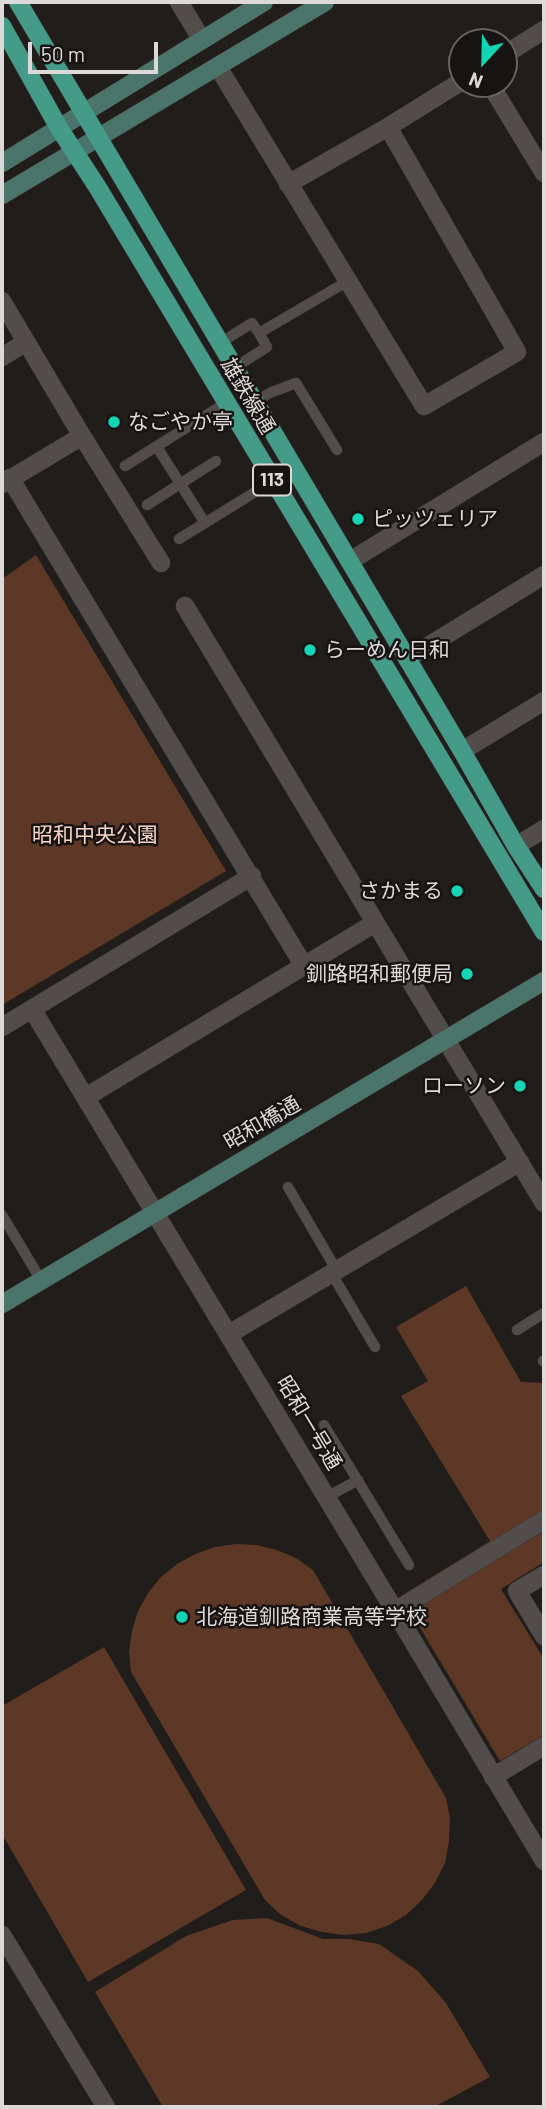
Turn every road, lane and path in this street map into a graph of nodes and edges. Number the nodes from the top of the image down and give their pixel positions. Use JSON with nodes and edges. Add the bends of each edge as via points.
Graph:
{"nodes":[{"id":1,"x":18,"y":2,"type":"edge"},
{"id":2,"x":179,"y":2,"type":"edge"},
{"id":3,"x":264,"y":2,"type":"edge"},
{"id":4,"x":325,"y":2,"type":"edge"},
{"id":5,"x":2,"y":26,"type":"edge"},
{"id":6,"x":544,"y":30,"type":"edge"},
{"id":7,"x":201,"y":40,"type":"junction"},
{"id":8,"x":518,"y":46,"type":"edge"},
{"id":9,"x":218,"y":67,"type":"junction"},
{"id":10,"x":448,"y":90,"type":"edge"},
{"id":11,"x":498,"y":98,"type":"edge"},
{"id":12,"x":83,"y":113,"type":"junction"},
{"id":13,"x":388,"y":127,"type":"junction"},
{"id":14,"x":59,"y":128,"type":"junction"},
{"id":15,"x":98,"y":138,"type":"junction"},
{"id":16,"x":75,"y":152,"type":"junction"},
{"id":17,"x":2,"y":163,"type":"edge"},
{"id":18,"x":544,"y":173,"type":"edge"},
{"id":19,"x":288,"y":184,"type":"junction"},
{"id":20,"x":2,"y":195,"type":"edge"},
{"id":21,"x":348,"y":281,"type":"junction"},
{"id":22,"x":2,"y":300,"type":"edge"},
{"id":23,"x":259,"y":333,"type":"junction"},
{"id":24,"x":26,"y":342,"type":"junction"},
{"id":25,"x":219,"y":343,"type":"junction"},
{"id":26,"x":2,"y":356,"type":"edge"},
{"id":27,"x":234,"y":368,"type":"junction"},
{"id":28,"x":254,"y":402,"type":"junction"},
{"id":29,"x":226,"y":403,"type":"junction"},
{"id":30,"x":82,"y":436,"type":"junction"},
{"id":31,"x":544,"y":442,"type":"edge"},
{"id":32,"x":157,"y":447,"type":"junction"},
{"id":33,"x":337,"y":450,"type":"dead end"},
{"id":34,"x":216,"y":461,"type":"dead end"},
{"id":35,"x":124,"y":466,"type":"dead end"},
{"id":36,"x":6,"y":481,"type":"edge"},
{"id":37,"x":273,"y":481,"type":"junction"},
{"id":38,"x":181,"y":484,"type":"junction"},
{"id":39,"x":147,"y":505,"type":"dead end"},
{"id":40,"x":205,"y":523,"type":"junction"},
{"id":41,"x":179,"y":539,"type":"dead end"},
{"id":42,"x":350,"y":561,"type":"junction"},
{"id":43,"x":161,"y":563,"type":"dead end"},
{"id":44,"x":544,"y":575,"type":"edge"},
{"id":45,"x":185,"y":606,"type":"dead end"},
{"id":46,"x":407,"y":659,"type":"junction"},
{"id":47,"x":544,"y":701,"type":"edge"},
{"id":48,"x":462,"y":751,"type":"junction"},
{"id":49,"x":544,"y":829,"type":"edge"},
{"id":50,"x":516,"y":846,"type":"junction"},
{"id":51,"x":252,"y":876,"type":"junction"},
{"id":52,"x":544,"y":889,"type":"edge"},
{"id":53,"x":375,"y":923,"type":"junction"},
{"id":54,"x":544,"y":932,"type":"edge"},
{"id":55,"x":304,"y":966,"type":"junction"},
{"id":56,"x":544,"y":981,"type":"edge"},
{"id":57,"x":32,"y":1009,"type":"junction"},
{"id":58,"x":2,"y":1027,"type":"edge"},
{"id":59,"x":446,"y":1041,"type":"junction"},
{"id":60,"x":86,"y":1097,"type":"junction"},
{"id":61,"x":520,"y":1162,"type":"junction"},
{"id":62,"x":288,"y":1187,"type":"dead end"},
{"id":63,"x":544,"y":1203,"type":"edge"},
{"id":64,"x":154,"y":1212,"type":"junction"},
{"id":65,"x":2,"y":1215,"type":"edge"},
{"id":66,"x":334,"y":1272,"type":"junction"},
{"id":67,"x":41,"y":1280,"type":"junction"},
{"id":68,"x":2,"y":1304,"type":"edge"},
{"id":69,"x":544,"y":1314,"type":"edge"},
{"id":70,"x":517,"y":1330,"type":"dead end"},
{"id":71,"x":229,"y":1335,"type":"junction"},
{"id":72,"x":375,"y":1347,"type":"dead end"},
{"id":73,"x":324,"y":1425,"type":"dead end"},
{"id":74,"x":358,"y":1480,"type":"junction"},
{"id":75,"x":327,"y":1497,"type":"junction"},
{"id":76,"x":544,"y":1520,"type":"edge"},
{"id":77,"x":409,"y":1565,"type":"dead end"},
{"id":78,"x":544,"y":1574,"type":"edge"},
{"id":79,"x":396,"y":1611,"type":"junction"},
{"id":80,"x":544,"y":1636,"type":"edge"},
{"id":81,"x":544,"y":1746,"type":"edge"},
{"id":82,"x":494,"y":1777,"type":"junction"},
{"id":83,"x":544,"y":1861,"type":"edge"},
{"id":84,"x":2,"y":1934,"type":"edge"},
{"id":85,"x":106,"y":2107,"type":"edge"}],
"edges":[{"from":1,"to":12,"type":"main road","name":"雄鉄線通","number":"113"},
{"from":2,"to":7,"type":"street"},
{"from":3,"to":7,"type":"street"},
{"from":4,"to":9,"type":"street"},
{"from":5,"to":14,"type":"main road","name":"雄鉄線通","number":"113"},
{"from":6,"to":8,"type":"street"},
{"from":7,"to":12,"type":"street"},
{"from":9,"to":15,"type":"street"},
{"from":9,"to":19,"type":"street"},
{"from":10,"to":13,"type":"street"},
{"from":11,"to":18,"type":"street"},
{"from":12,"to":14,"type":"street"},
{"from":12,"to":15,"type":"main road","name":"雄鉄線通","number":"113"},
{"from":13,"to":19,"type":"street"},
{"from":13,"to":21,"type":"street","via":[[517,352],[424,406]]},
{"from":14,"to":16,"type":"main road","name":"雄鉄線通","number":"113"},
{"from":14,"to":17,"type":"street"},
{"from":15,"to":16,"type":"street"},
{"from":15,"to":25,"type":"main road","name":"雄鉄線通","number":"113"},
{"from":16,"to":20,"type":"street"},
{"from":16,"to":29,"type":"main road","name":"雄鉄線通","number":"113"},
{"from":19,"to":21,"type":"street"},
{"from":21,"to":23,"type":"lane"},
{"from":22,"to":24,"type":"street"},
{"from":23,"to":25,"type":"lane","via":[[252,323]]},
{"from":23,"to":27,"type":"lane","via":[[267,347]]},
{"from":24,"to":26,"type":"street"},
{"from":24,"to":30,"type":"street"},
{"from":25,"to":27,"type":"main road","name":"雄鉄線通","number":"113"},
{"from":27,"to":28,"type":"main road","name":"雄鉄線通","number":"113"},
{"from":28,"to":33,"type":"lane","via":[[296,383]]},
{"from":28,"to":42,"type":"main road","name":"雄鉄線通","number":"113"},
{"from":29,"to":32,"type":"lane"},
{"from":29,"to":37,"type":"main road","name":"雄鉄線通","number":"113"},
{"from":30,"to":36,"type":"street"},
{"from":30,"to":43,"type":"street"},
{"from":31,"to":42,"type":"street"},
{"from":32,"to":35,"type":"lane"},
{"from":32,"to":38,"type":"lane"},
{"from":34,"to":38,"type":"lane"},
{"from":36,"to":51,"type":"street"},
{"from":37,"to":40,"type":"lane"},
{"from":37,"to":54,"type":"main road","name":"雄鉄線通","number":"113"},
{"from":38,"to":39,"type":"lane"},
{"from":38,"to":40,"type":"lane"},
{"from":40,"to":41,"type":"lane"},
{"from":42,"to":46,"type":"main road","name":"雄鉄線通","number":"113"},
{"from":44,"to":46,"type":"street"},
{"from":45,"to":53,"type":"street"},
{"from":46,"to":48,"type":"main road","name":"雄鉄線通","number":"113"},
{"from":47,"to":48,"type":"street"},
{"from":48,"to":50,"type":"main road","name":"雄鉄線通","number":"113"},
{"from":49,"to":50,"type":"street"},
{"from":50,"to":52,"type":"main road","name":"雄鉄線通","number":"113"},
{"from":51,"to":55,"type":"street"},
{"from":51,"to":57,"type":"street"},
{"from":53,"to":55,"type":"street"},
{"from":53,"to":59,"type":"street"},
{"from":55,"to":60,"type":"street"},
{"from":56,"to":59,"type":"street","name":"昭和橋通"},
{"from":57,"to":58,"type":"street"},
{"from":57,"to":60,"type":"street","name":"昭和一号通"},
{"from":59,"to":61,"type":"street"},
{"from":59,"to":64,"type":"street","name":"昭和橋通"},
{"from":60,"to":64,"type":"street","name":"昭和一号通"},
{"from":61,"to":63,"type":"street"},
{"from":61,"to":66,"type":"street"},
{"from":62,"to":66,"type":"lane"},
{"from":64,"to":67,"type":"street","name":"昭和橋通"},
{"from":64,"to":71,"type":"street","name":"昭和一号通"},
{"from":65,"to":67,"type":"lane"},
{"from":66,"to":71,"type":"street"},
{"from":66,"to":72,"type":"lane"},
{"from":67,"to":68,"type":"street","name":"昭和橋通"},
{"from":69,"to":70,"type":"lane"},
{"from":71,"to":75,"type":"street","name":"昭和一号通"},
{"from":73,"to":74,"type":"lane"},
{"from":74,"to":75,"type":"lane"},
{"from":74,"to":77,"type":"lane"},
{"from":75,"to":79,"type":"street","name":"昭和一号通"},
{"from":76,"to":79,"type":"street"},
{"from":78,"to":80,"type":"street","via":[[517,1591]]},
{"from":79,"to":82,"type":"street","name":"昭和一号通"},
{"from":81,"to":82,"type":"street"},
{"from":82,"to":83,"type":"street","name":"昭和一号通"},
{"from":84,"to":85,"type":"street"}]}
